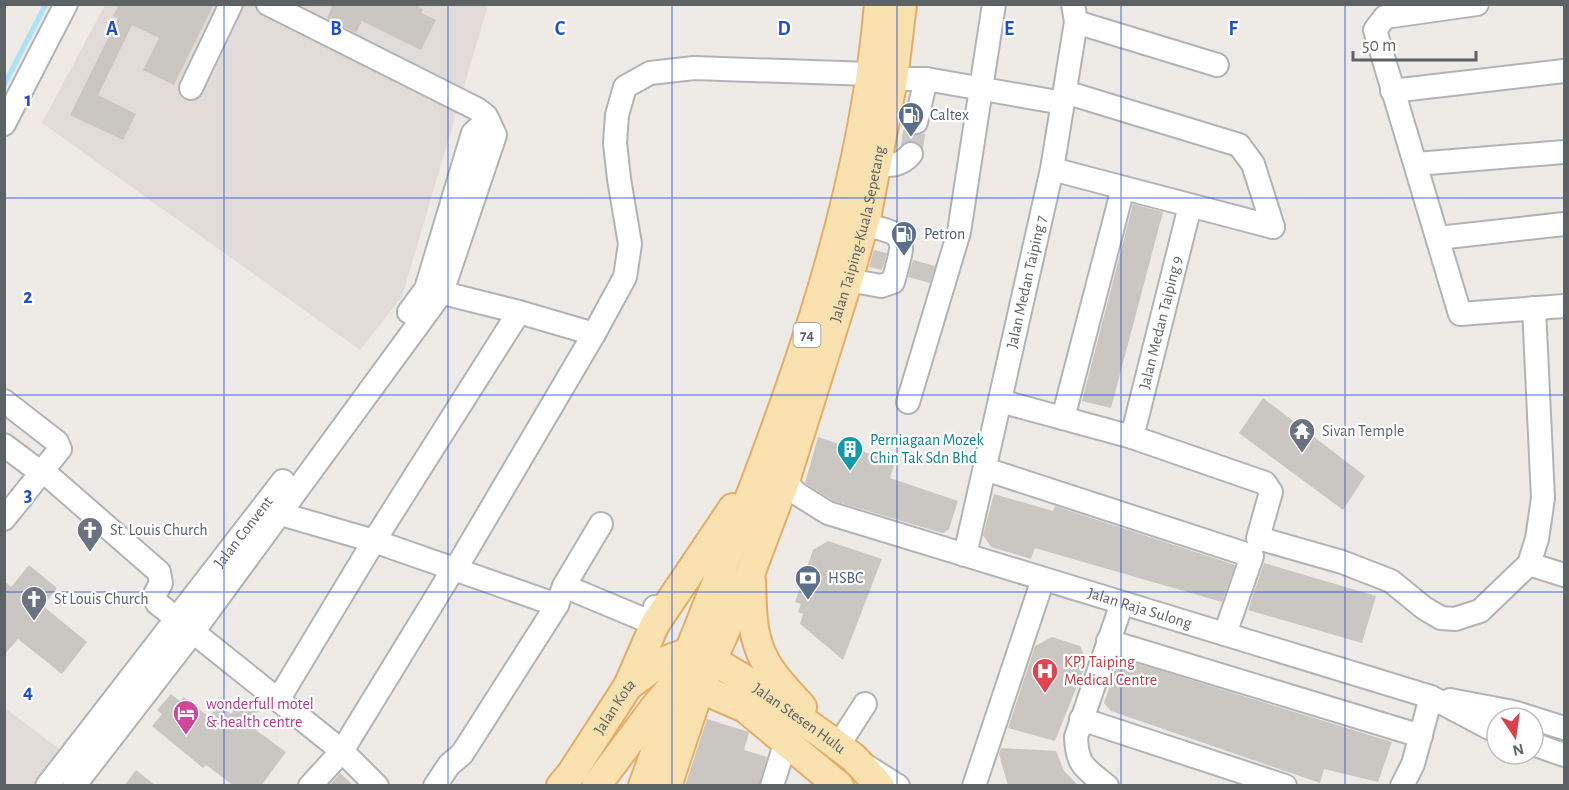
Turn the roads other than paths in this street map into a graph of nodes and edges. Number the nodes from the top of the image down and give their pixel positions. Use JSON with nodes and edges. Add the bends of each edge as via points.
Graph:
{"nodes":[{"id":1,"x":66,"y":4,"type":"edge"},
{"id":2,"x":231,"y":4,"type":"edge"},
{"id":3,"x":268,"y":4,"type":"edge"},
{"id":4,"x":879,"y":4,"type":"edge"},
{"id":5,"x":902,"y":4,"type":"edge"},
{"id":6,"x":994,"y":4,"type":"edge"},
{"id":7,"x":1477,"y":4,"type":"edge"},
{"id":8,"x":1074,"y":13,"type":"edge"},
{"id":9,"x":1217,"y":65,"type":"dead end"},
{"id":10,"x":1564,"y":71,"type":"edge"},
{"id":11,"x":926,"y":79,"type":"junction"},
{"id":12,"x":884,"y":82,"type":"junction"},
{"id":13,"x":191,"y":88,"type":"dead end"},
{"id":14,"x":981,"y":88,"type":"junction"},
{"id":15,"x":1392,"y":91,"type":"junction"},
{"id":16,"x":1064,"y":97,"type":"junction"},
{"id":17,"x":4,"y":124,"type":"edge"},
{"id":18,"x":1564,"y":152,"type":"edge"},
{"id":19,"x":911,"y":154,"type":"dead end"},
{"id":20,"x":876,"y":164,"type":"junction"},
{"id":21,"x":1416,"y":164,"type":"junction"},
{"id":22,"x":1052,"y":169,"type":"junction"},
{"id":23,"x":1123,"y":188,"type":"junction"},
{"id":24,"x":1190,"y":206,"type":"junction"},
{"id":25,"x":1564,"y":224,"type":"edge"},
{"id":26,"x":864,"y":225,"type":"junction"},
{"id":27,"x":1438,"y":238,"type":"junction"},
{"id":28,"x":848,"y":280,"type":"junction"},
{"id":29,"x":434,"y":291,"type":"junction"},
{"id":30,"x":1564,"y":306,"type":"edge"},
{"id":31,"x":1534,"y":308,"type":"junction"},
{"id":32,"x":519,"y":312,"type":"junction"},
{"id":33,"x":594,"y":334,"type":"junction"},
{"id":34,"x":4,"y":401,"type":"edge"},
{"id":35,"x":1000,"y":401,"type":"junction"},
{"id":36,"x":908,"y":402,"type":"dead end"},
{"id":37,"x":1063,"y":418,"type":"junction"},
{"id":38,"x":1132,"y":437,"type":"junction"},
{"id":39,"x":772,"y":440,"type":"junction"},
{"id":40,"x":4,"y":445,"type":"edge"},
{"id":41,"x":985,"y":469,"type":"junction"},
{"id":42,"x":40,"y":472,"type":"junction"},
{"id":43,"x":785,"y":481,"type":"junction"},
{"id":44,"x":7,"y":509,"type":"edge"},
{"id":45,"x":271,"y":511,"type":"junction"},
{"id":46,"x":601,"y":524,"type":"dead end"},
{"id":47,"x":374,"y":541,"type":"junction"},
{"id":48,"x":964,"y":555,"type":"junction"},
{"id":49,"x":1529,"y":564,"type":"junction"},
{"id":50,"x":454,"y":568,"type":"junction"},
{"id":51,"x":750,"y":574,"type":"junction"},
{"id":52,"x":1564,"y":575,"type":"edge"},
{"id":53,"x":1043,"y":579,"type":"junction"},
{"id":54,"x":560,"y":595,"type":"junction"},
{"id":55,"x":1122,"y":603,"type":"junction"},
{"id":56,"x":655,"y":624,"type":"junction"},
{"id":57,"x":184,"y":626,"type":"junction"},
{"id":58,"x":1225,"y":634,"type":"junction"},
{"id":59,"x":1108,"y":641,"type":"junction"},
{"id":60,"x":701,"y":656,"type":"junction"},
{"id":61,"x":628,"y":686,"type":"junction"},
{"id":62,"x":689,"y":688,"type":"junction"},
{"id":63,"x":1431,"y":697,"type":"junction"},
{"id":64,"x":278,"y":700,"type":"junction"},
{"id":65,"x":865,"y":704,"type":"dead end"},
{"id":66,"x":1081,"y":719,"type":"junction"},
{"id":67,"x":1485,"y":727,"type":"edge"},
{"id":68,"x":1564,"y":728,"type":"edge"},
{"id":69,"x":1421,"y":736,"type":"junction"},
{"id":70,"x":786,"y":741,"type":"junction"},
{"id":71,"x":840,"y":748,"type":"junction"},
{"id":72,"x":1545,"y":748,"type":"edge"},
{"id":73,"x":342,"y":750,"type":"junction"},
{"id":74,"x":1564,"y":755,"type":"edge"},
{"id":75,"x":1225,"y":776,"type":"edge"},
{"id":76,"x":47,"y":786,"type":"edge"},
{"id":77,"x":74,"y":786,"type":"edge"},
{"id":78,"x":310,"y":786,"type":"edge"},
{"id":79,"x":377,"y":786,"type":"edge"},
{"id":80,"x":435,"y":786,"type":"edge"},
{"id":81,"x":561,"y":786,"type":"edge"},
{"id":82,"x":596,"y":786,"type":"edge"},
{"id":83,"x":643,"y":786,"type":"edge"},
{"id":84,"x":667,"y":786,"type":"edge"},
{"id":85,"x":772,"y":786,"type":"edge"},
{"id":86,"x":840,"y":786,"type":"edge"},
{"id":87,"x":880,"y":786,"type":"edge"},
{"id":88,"x":898,"y":786,"type":"edge"},
{"id":89,"x":974,"y":786,"type":"edge"},
{"id":90,"x":1107,"y":786,"type":"edge"},
{"id":91,"x":1285,"y":786,"type":"edge"},
{"id":92,"x":1402,"y":786,"type":"edge"}],
"edges":[{"from":1,"to":17,"type":"street"},
{"from":2,"to":13,"type":"street"},
{"from":3,"to":29,"type":"street","name":"Jalan Convent","via":[[477,110],[488,120],[495,135]]},
{"from":4,"to":12,"type":"main road","name":"Jalan Taiping-Kuala Sepetang","number":"74"},
{"from":5,"to":12,"type":"main road","name":"Jalan Taiping-Kuala Sepetang","number":"74"},
{"from":6,"to":14,"type":"street"},
{"from":7,"to":15,"type":"street","via":[[1385,17],[1379,23],[1375,30]]},
{"from":8,"to":9,"type":"street"},
{"from":8,"to":16,"type":"street","name":"Jalan Medan Taiping 7"},
{"from":10,"to":15,"type":"street"},
{"from":11,"to":12,"type":"street"},
{"from":11,"to":12,"type":"street","via":[[917,116],[912,100]]},
{"from":11,"to":14,"type":"street"},
{"from":12,"to":20,"type":"main road","name":"Jalan Taiping-Kuala Sepetang","number":"74"},
{"from":12,"to":33,"type":"street","via":[[694,68],[650,73],[625,87],[615,143],[630,244],[625,277]]},
{"from":12,"to":39,"type":"main road","name":"Jalan Taiping-Kuala Sepetang","number":"74","via":[[866,108],[851,185],[825,279]]},
{"from":14,"to":16,"type":"street"},
{"from":14,"to":36,"type":"street","via":[[959,232]]},
{"from":15,"to":21,"type":"street"},
{"from":16,"to":22,"type":"street","name":"Jalan Medan Taiping 7"},
{"from":16,"to":24,"type":"street","via":[[1239,145],[1252,164],[1273,227]]},
{"from":18,"to":21,"type":"street"},
{"from":19,"to":20,"type":"street","via":[[905,162]]},
{"from":20,"to":26,"type":"main road","name":"Jalan Taiping-Kuala Sepetang","number":"74"},
{"from":21,"to":27,"type":"street"},
{"from":22,"to":23,"type":"street"},
{"from":22,"to":35,"type":"street","name":"Jalan Medan Taiping 7"},
{"from":23,"to":24,"type":"street"},
{"from":23,"to":37,"type":"street"},
{"from":24,"to":38,"type":"street","name":"Jalan Medan Taiping 9"},
{"from":25,"to":27,"type":"street"},
{"from":26,"to":28,"type":"main road","name":"Jalan Taiping-Kuala Sepetang","number":"74"},
{"from":26,"to":28,"type":"street","via":[[898,235],[903,245],[893,282],[881,286]]},
{"from":27,"to":31,"type":"street","via":[[1460,314]]},
{"from":28,"to":43,"type":"main road","name":"Jalan Taiping-Kuala Sepetang","number":"74"},
{"from":29,"to":32,"type":"street"},
{"from":29,"to":45,"type":"street","name":"Jalan Convent"},
{"from":30,"to":31,"type":"street"},
{"from":31,"to":49,"type":"street","via":[[1543,498]]},
{"from":32,"to":33,"type":"street"},
{"from":32,"to":47,"type":"street"},
{"from":33,"to":50,"type":"street"},
{"from":34,"to":42,"type":"street","via":[[60,445]]},
{"from":35,"to":37,"type":"street"},
{"from":35,"to":41,"type":"street","name":"Jalan Medan Taiping 7"},
{"from":37,"to":38,"type":"street"},
{"from":38,"to":49,"type":"street","via":[[1265,483],[1271,492],[1258,538],[1342,562],[1391,581],[1441,618],[1455,619],[1480,611]]},
{"from":39,"to":56,"type":"main road","via":[[743,493]]},
{"from":39,"to":60,"type":"main road","name":"Jalan Taiping-Kuala Sepetang","number":"74"},
{"from":40,"to":42,"type":"street"},
{"from":41,"to":48,"type":"street","name":"Jalan Medan Taiping 7"},
{"from":41,"to":58,"type":"street","via":[[1252,556]]},
{"from":42,"to":44,"type":"street"},
{"from":42,"to":57,"type":"street","via":[[159,573],[161,583],[155,600]]},
{"from":43,"to":48,"type":"street","name":"Jalan Raja Sulong","via":[[796,493],[828,513]]},
{"from":43,"to":51,"type":"main road","name":"Jalan Taiping-Kuala Sepetang","number":"74"},
{"from":45,"to":47,"type":"street"},
{"from":45,"to":57,"type":"street","name":"Jalan Convent"},
{"from":46,"to":54,"type":"street"},
{"from":47,"to":50,"type":"street"},
{"from":47,"to":64,"type":"street"},
{"from":48,"to":53,"type":"street","name":"Jalan Raja Sulong"},
{"from":49,"to":52,"type":"street"},
{"from":50,"to":54,"type":"street"},
{"from":50,"to":73,"type":"street"},
{"from":51,"to":60,"type":"main road","name":"Jalan Taiping-Kuala Sepetang","number":"74"},
{"from":51,"to":71,"type":"main road","via":[[753,626],[760,652],[776,677]]},
{"from":53,"to":55,"type":"street","name":"Jalan Raja Sulong"},
{"from":53,"to":89,"type":"street"},
{"from":54,"to":56,"type":"street"},
{"from":54,"to":80,"type":"street","via":[[462,754]]},
{"from":55,"to":58,"type":"street","name":"Jalan Raja Sulong"},
{"from":55,"to":59,"type":"street"},
{"from":56,"to":61,"type":"main road"},
{"from":57,"to":64,"type":"street"},
{"from":57,"to":76,"type":"street","name":"Jalan Convent"},
{"from":57,"to":77,"type":"street","name":"Jalan Convent"},
{"from":58,"to":63,"type":"street","name":"Jalan Raja Sulong"},
{"from":59,"to":66,"type":"street"},
{"from":59,"to":69,"type":"street"},
{"from":60,"to":61,"type":"main road","name":"Jalan Kota","via":[[658,663]]},
{"from":60,"to":62,"type":"main road","number":"74"},
{"from":60,"to":71,"type":"main road","name":"Jalan Stesen Hulu","via":[[741,677]]},
{"from":61,"to":81,"type":"main road","name":"Jalan Kota"},
{"from":62,"to":70,"type":"main road","name":"Jalan Stesen Hulu","via":[[745,708]]},
{"from":62,"to":82,"type":"main road","name":"Jalan Kota","via":[[671,688]]},
{"from":62,"to":83,"type":"main road","number":"74"},
{"from":62,"to":84,"type":"main road","number":"74"},
{"from":63,"to":67,"type":"street","name":"Jalan Raja Sulong"},
{"from":63,"to":68,"type":"street","via":[[1513,712]]},
{"from":63,"to":69,"type":"street"},
{"from":64,"to":73,"type":"street"},
{"from":65,"to":71,"type":"street"},
{"from":66,"to":75,"type":"street"},
{"from":66,"to":90,"type":"street","via":[[1076,737],[1082,766]]},
{"from":69,"to":92,"type":"street"},
{"from":70,"to":85,"type":"street"},
{"from":70,"to":86,"type":"main road","name":"Jalan Stesen Hulu"},
{"from":71,"to":87,"type":"main road","name":"Jalan Stesen Hulu"},
{"from":71,"to":88,"type":"street"},
{"from":72,"to":74,"type":"street"},
{"from":73,"to":78,"type":"street"},
{"from":73,"to":79,"type":"street"},
{"from":75,"to":91,"type":"street"}]}
